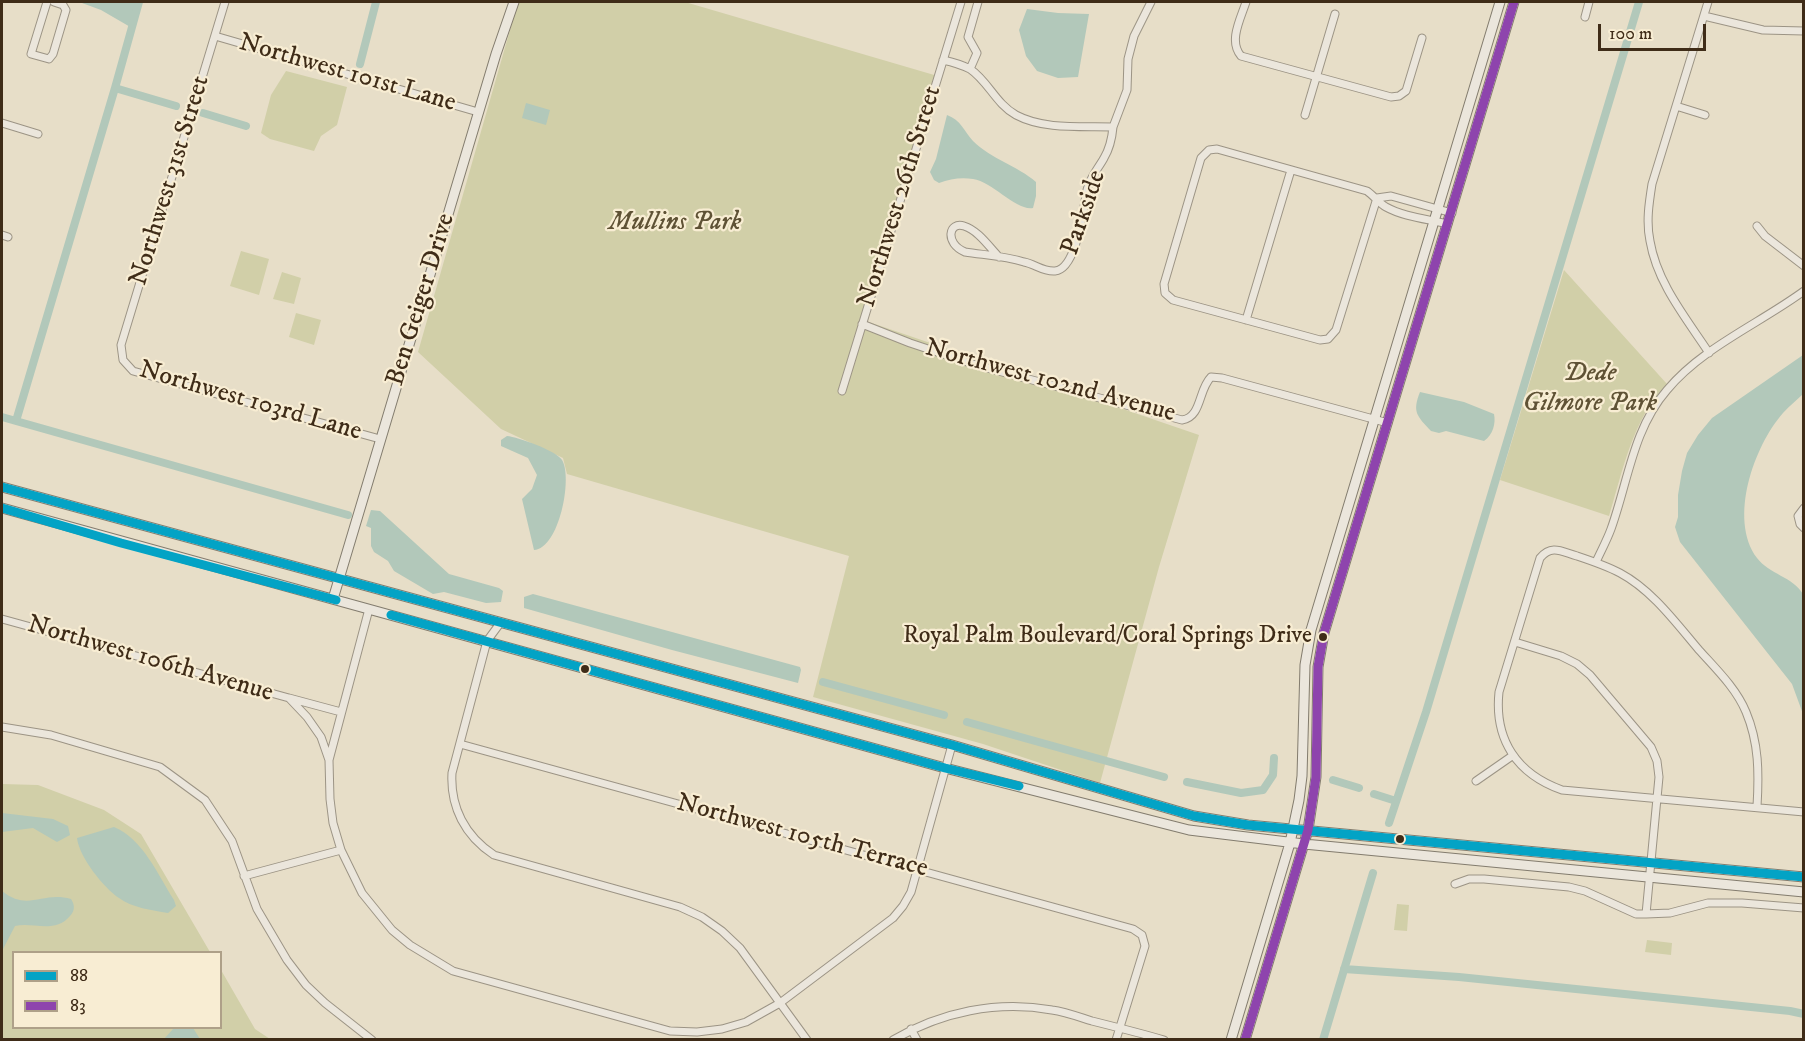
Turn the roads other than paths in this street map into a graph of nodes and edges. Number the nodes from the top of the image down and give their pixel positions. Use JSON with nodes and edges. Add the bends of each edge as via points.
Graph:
{"nodes":[{"id":1,"x":47,"y":2,"type":"edge"},
{"id":2,"x":54,"y":2,"type":"edge"},
{"id":3,"x":225,"y":2,"type":"edge"},
{"id":4,"x":514,"y":2,"type":"edge"},
{"id":5,"x":960,"y":2,"type":"edge"},
{"id":6,"x":978,"y":2,"type":"edge"},
{"id":7,"x":1151,"y":2,"type":"edge"},
{"id":8,"x":1246,"y":2,"type":"edge"},
{"id":9,"x":1499,"y":2,"type":"edge"},
{"id":10,"x":1589,"y":2,"type":"edge"},
{"id":11,"x":1708,"y":2,"type":"edge"},
{"id":12,"x":1513,"y":4,"type":"edge"},
{"id":13,"x":1335,"y":14,"type":"dead end"},
{"id":14,"x":1704,"y":16,"type":"junction"},
{"id":15,"x":1585,"y":17,"type":"dead end"},
{"id":16,"x":1803,"y":32,"type":"edge"},
{"id":17,"x":215,"y":36,"type":"junction"},
{"id":18,"x":1422,"y":38,"type":"dead end"},
{"id":19,"x":943,"y":60,"type":"junction"},
{"id":20,"x":970,"y":69,"type":"junction"},
{"id":21,"x":1317,"y":77,"type":"junction"},
{"id":22,"x":1676,"y":106,"type":"junction"},
{"id":23,"x":478,"y":112,"type":"junction"},
{"id":24,"x":1305,"y":115,"type":"dead end"},
{"id":25,"x":1706,"y":115,"type":"dead end"},
{"id":26,"x":2,"y":123,"type":"edge"},
{"id":27,"x":1113,"y":127,"type":"junction"},
{"id":28,"x":38,"y":134,"type":"dead end"},
{"id":29,"x":1291,"y":170,"type":"junction"},
{"id":30,"x":1377,"y":198,"type":"junction"},
{"id":31,"x":1437,"y":209,"type":"junction"},
{"id":32,"x":1452,"y":213,"type":"junction"},
{"id":33,"x":1434,"y":220,"type":"junction"},
{"id":34,"x":1448,"y":224,"type":"junction"},
{"id":35,"x":1757,"y":226,"type":"dead end"},
{"id":36,"x":999,"y":257,"type":"junction"},
{"id":37,"x":1803,"y":266,"type":"edge"},
{"id":38,"x":1803,"y":291,"type":"edge"},
{"id":39,"x":1246,"y":320,"type":"junction"},
{"id":40,"x":862,"y":324,"type":"junction"},
{"id":41,"x":1709,"y":353,"type":"junction"},
{"id":42,"x":123,"y":360,"type":"joint"},
{"id":43,"x":842,"y":391,"type":"dead end"},
{"id":44,"x":1374,"y":420,"type":"junction"},
{"id":45,"x":1388,"y":423,"type":"junction"},
{"id":46,"x":380,"y":439,"type":"junction"},
{"id":47,"x":2,"y":487,"type":"edge"},
{"id":48,"x":2,"y":508,"type":"edge"},
{"id":49,"x":1803,"y":508,"type":"edge"},
{"id":50,"x":1803,"y":528,"type":"edge"},
{"id":51,"x":1596,"y":562,"type":"junction"},
{"id":52,"x":339,"y":579,"type":"junction"},
{"id":53,"x":333,"y":599,"type":"junction"},
{"id":54,"x":369,"y":609,"type":"junction"},
{"id":55,"x":2,"y":619,"type":"edge"},
{"id":56,"x":501,"y":622,"type":"junction"},
{"id":57,"x":487,"y":641,"type":"junction"},
{"id":58,"x":1515,"y":642,"type":"junction"},
{"id":59,"x":288,"y":698,"type":"junction"},
{"id":60,"x":341,"y":712,"type":"junction"},
{"id":61,"x":2,"y":727,"type":"edge"},
{"id":62,"x":460,"y":744,"type":"junction"},
{"id":63,"x":952,"y":745,"type":"junction"},
{"id":64,"x":1512,"y":756,"type":"junction"},
{"id":65,"x":329,"y":760,"type":"junction"},
{"id":66,"x":945,"y":768,"type":"junction"},
{"id":67,"x":1476,"y":781,"type":"dead end"},
{"id":68,"x":1657,"y":798,"type":"junction"},
{"id":69,"x":1757,"y":807,"type":"junction"},
{"id":70,"x":1803,"y":812,"type":"edge"},
{"id":71,"x":1293,"y":829,"type":"junction"},
{"id":72,"x":1308,"y":830,"type":"junction"},
{"id":73,"x":1290,"y":843,"type":"junction"},
{"id":74,"x":1304,"y":844,"type":"junction"},
{"id":75,"x":341,"y":850,"type":"junction"},
{"id":76,"x":1651,"y":862,"type":"junction"},
{"id":77,"x":917,"y":869,"type":"junction"},
{"id":78,"x":244,"y":876,"type":"junction"},
{"id":79,"x":1803,"y":877,"type":"edge"},
{"id":80,"x":1650,"y":878,"type":"junction"},
{"id":81,"x":1455,"y":884,"type":"dead end"},
{"id":82,"x":1803,"y":892,"type":"edge"},
{"id":83,"x":1803,"y":908,"type":"edge"},
{"id":84,"x":1646,"y":914,"type":"junction"},
{"id":85,"x":780,"y":1003,"type":"junction"},
{"id":86,"x":1120,"y":1028,"type":"junction"},
{"id":87,"x":911,"y":1029,"type":"junction"},
{"id":88,"x":372,"y":1040,"type":"edge"},
{"id":89,"x":807,"y":1040,"type":"edge"},
{"id":90,"x":893,"y":1040,"type":"edge"},
{"id":91,"x":916,"y":1040,"type":"edge"},
{"id":92,"x":1116,"y":1040,"type":"edge"},
{"id":93,"x":1164,"y":1040,"type":"edge"},
{"id":94,"x":1231,"y":1040,"type":"edge"},
{"id":95,"x":1245,"y":1040,"type":"edge"}],
"edges":[{"from":1,"to":2,"type":"street","via":[[31,54],[49,59],[66,10]]},
{"from":3,"to":17,"type":"street","name":"Northwest 31st Street"},
{"from":4,"to":23,"type":"main road","name":"Ben Geiger Drive"},
{"from":5,"to":19,"type":"street","name":"Northwest 26th Street"},
{"from":6,"to":20,"type":"street","via":[[969,37],[976,53]]},
{"from":7,"to":27,"type":"street","name":"Parkside","via":[[1134,36],[1127,90]]},
{"from":8,"to":21,"type":"street","via":[[1234,41],[1241,56]]},
{"from":9,"to":12,"type":"main road"},
{"from":9,"to":31,"type":"main road"},
{"from":10,"to":15,"type":"street"},
{"from":11,"to":14,"type":"street"},
{"from":12,"to":32,"type":"main road"},
{"from":13,"to":21,"type":"street"},
{"from":14,"to":16,"type":"street","via":[[1763,30]]},
{"from":14,"to":22,"type":"street"},
{"from":17,"to":23,"type":"street","name":"Northwest 101st Lane"},
{"from":17,"to":42,"type":"street","name":"Northwest 31st Street","via":[[121,345]]},
{"from":18,"to":21,"type":"street","via":[[1406,91],[1399,96]]},
{"from":19,"to":20,"type":"street"},
{"from":19,"to":40,"type":"street","name":"Northwest 26th Street"},
{"from":20,"to":27,"type":"street","via":[[1016,115],[1051,124]]},
{"from":21,"to":24,"type":"street"},
{"from":22,"to":25,"type":"street"},
{"from":22,"to":41,"type":"street","via":[[1652,184],[1649,240],[1666,288]]},
{"from":23,"to":46,"type":"main road","name":"Ben Geiger Drive"},
{"from":26,"to":28,"type":"street"},
{"from":27,"to":36,"type":"street","name":"Parkside","via":[[1108,150],[1092,176],[1070,261],[1064,268],[1049,272]]},
{"from":29,"to":30,"type":"street","via":[[1367,191]]},
{"from":29,"to":39,"type":"street"},
{"from":29,"to":39,"type":"street","via":[[1209,150],[1202,158],[1164,284],[1165,293],[1173,300]]},
{"from":30,"to":31,"type":"street","via":[[1391,196]]},
{"from":30,"to":33,"type":"street","via":[[1385,206],[1423,220]]},
{"from":30,"to":39,"type":"street","via":[[1336,330],[1328,339]]},
{"from":31,"to":32,"type":"street"},
{"from":31,"to":33,"type":"main road"},
{"from":32,"to":34,"type":"main road"},
{"from":33,"to":34,"type":"street"},
{"from":33,"to":44,"type":"main road"},
{"from":34,"to":45,"type":"main road"},
{"from":35,"to":37,"type":"street"},
{"from":36,"to":36,"type":"street","name":"Parkside","via":[[957,248],[952,242],[954,228],[959,225],[973,230]]},
{"from":38,"to":41,"type":"street"},
{"from":40,"to":43,"type":"street","name":"Northwest 26th Street"},
{"from":40,"to":44,"type":"street","name":"Northwest 102nd Avenue","via":[[976,365],[1182,420],[1195,413],[1205,383],[1211,377]]},
{"from":41,"to":51,"type":"street","via":[[1666,390],[1652,411],[1640,434],[1611,529]]},
{"from":42,"to":46,"type":"street","name":"Northwest 103rd Lane","via":[[133,371]]},
{"from":44,"to":45,"type":"street","name":"Northwest 102nd Avenue"},
{"from":44,"to":71,"type":"main road","via":[[1311,630],[1304,688],[1302,776]]},
{"from":45,"to":72,"type":"main road","via":[[1324,633],[1318,667],[1316,777]]},
{"from":46,"to":52,"type":"main road","name":"Ben Geiger Drive"},
{"from":47,"to":52,"type":"main road"},
{"from":48,"to":53,"type":"main road"},
{"from":49,"to":50,"type":"street","via":[[1798,520]]},
{"from":51,"to":58,"type":"street","via":[[1555,549],[1546,551],[1540,558]]},
{"from":51,"to":69,"type":"street","via":[[1641,587],[1729,684],[1745,710],[1755,739],[1759,768]]},
{"from":52,"to":53,"type":"main road","name":"Ben Geiger Drive"},
{"from":52,"to":56,"type":"main road"},
{"from":53,"to":54,"type":"main road"},
{"from":54,"to":57,"type":"main road"},
{"from":54,"to":60,"type":"street"},
{"from":55,"to":59,"type":"street","name":"Northwest 106th Avenue"},
{"from":56,"to":57,"type":"street"},
{"from":56,"to":63,"type":"main road"},
{"from":57,"to":62,"type":"street"},
{"from":57,"to":66,"type":"main road"},
{"from":58,"to":64,"type":"street","via":[[1498,704],[1502,734]]},
{"from":58,"to":68,"type":"street","via":[[1561,656],[1590,675],[1651,747],[1658,761]]},
{"from":59,"to":60,"type":"street"},
{"from":59,"to":65,"type":"street","name":"Northwest 106th Avenue","via":[[321,737]]},
{"from":60,"to":65,"type":"street"},
{"from":61,"to":78,"type":"street","via":[[51,735],[160,767],[205,800],[232,842]]},
{"from":62,"to":77,"type":"street","name":"Northwest 105th Terrace"},
{"from":62,"to":85,"type":"street","via":[[451,790],[461,820],[480,846],[494,855],[702,917],[740,948]]},
{"from":63,"to":66,"type":"street","name":"Northwest 106th Avenue"},
{"from":63,"to":71,"type":"main road","via":[[1194,816]]},
{"from":64,"to":67,"type":"street"},
{"from":64,"to":68,"type":"street","via":[[1543,783],[1562,789]]},
{"from":65,"to":75,"type":"street","name":"Northwest 106th Avenue","via":[[332,815]]},
{"from":66,"to":73,"type":"main road","via":[[1189,830]]},
{"from":66,"to":77,"type":"street","name":"Northwest 106th Avenue"},
{"from":68,"to":69,"type":"street"},
{"from":68,"to":76,"type":"street"},
{"from":69,"to":70,"type":"street"},
{"from":71,"to":72,"type":"main road"},
{"from":71,"to":73,"type":"main road"},
{"from":72,"to":74,"type":"main road"},
{"from":72,"to":76,"type":"main road"},
{"from":73,"to":74,"type":"main road"},
{"from":73,"to":94,"type":"main road"},
{"from":74,"to":80,"type":"main road"},
{"from":74,"to":95,"type":"main road"},
{"from":75,"to":78,"type":"street"},
{"from":75,"to":85,"type":"street","name":"Northwest 106th Avenue","via":[[362,892],[392,930],[453,971],[670,1031],[722,1029],[746,1022]]},
{"from":76,"to":79,"type":"main road"},
{"from":76,"to":80,"type":"street"},
{"from":77,"to":85,"type":"street","name":"Northwest 106th Avenue","via":[[911,892],[893,918]]},
{"from":77,"to":86,"type":"street","name":"Northwest 105th Terrace","via":[[1134,929],[1142,935],[1144,946]]},
{"from":78,"to":88,"type":"street","via":[[257,909],[294,968],[325,1003]]},
{"from":80,"to":82,"type":"main road"},
{"from":80,"to":84,"type":"street"},
{"from":81,"to":84,"type":"street","via":[[1484,879],[1569,887],[1636,914]]},
{"from":83,"to":84,"type":"street","via":[[1708,903],[1670,913]]},
{"from":85,"to":89,"type":"street"},
{"from":86,"to":87,"type":"street","via":[[1022,1006],[963,1012]]},
{"from":86,"to":92,"type":"street"},
{"from":86,"to":93,"type":"street"},
{"from":87,"to":90,"type":"street"},
{"from":87,"to":91,"type":"street"}]}
